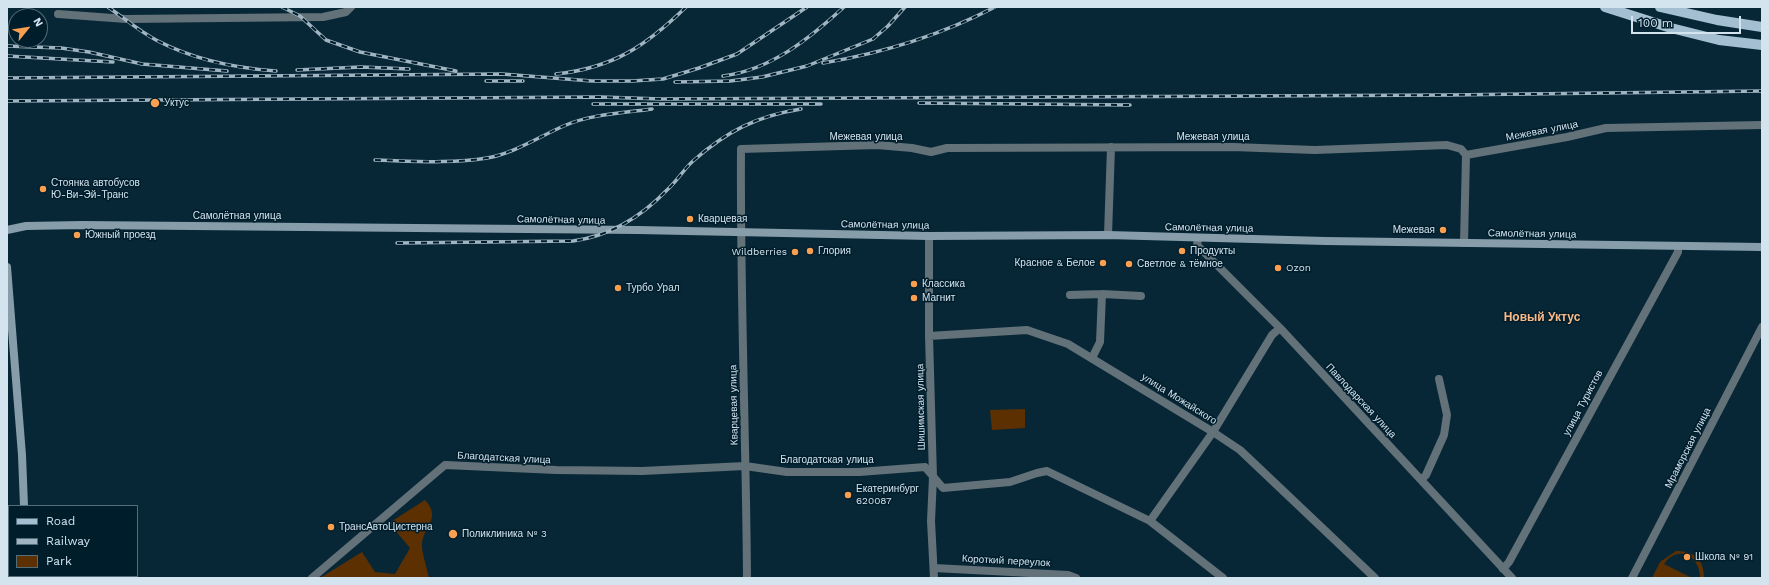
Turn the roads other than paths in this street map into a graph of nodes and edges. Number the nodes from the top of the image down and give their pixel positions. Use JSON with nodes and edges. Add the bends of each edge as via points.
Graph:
{"nodes":[{"id":1,"x":350,"y":7,"type":"edge"},
{"id":2,"x":1605,"y":7,"type":"edge"},
{"id":3,"x":1660,"y":7,"type":"edge"},
{"id":4,"x":58,"y":14,"type":"dead end"},
{"id":5,"x":1762,"y":27,"type":"edge"},
{"id":6,"x":1762,"y":45,"type":"edge"},
{"id":7,"x":1762,"y":125,"type":"edge"},
{"id":8,"x":1111,"y":147,"type":"junction"},
{"id":9,"x":1466,"y":155,"type":"junction"},
{"id":10,"x":7,"y":230,"type":"edge"},
{"id":11,"x":740,"y":232,"type":"junction"},
{"id":12,"x":1108,"y":235,"type":"junction"},
{"id":13,"x":930,"y":236,"type":"junction"},
{"id":14,"x":1198,"y":238,"type":"junction"},
{"id":15,"x":1464,"y":244,"type":"junction"},
{"id":16,"x":1678,"y":246,"type":"junction"},
{"id":17,"x":1762,"y":247,"type":"edge"},
{"id":18,"x":7,"y":267,"type":"edge"},
{"id":19,"x":1102,"y":294,"type":"junction"},
{"id":20,"x":1070,"y":295,"type":"dead end"},
{"id":21,"x":1141,"y":296,"type":"dead end"},
{"id":22,"x":1280,"y":328,"type":"junction"},
{"id":23,"x":1762,"y":328,"type":"edge"},
{"id":24,"x":929,"y":336,"type":"junction"},
{"id":25,"x":1092,"y":358,"type":"junction"},
{"id":26,"x":1439,"y":379,"type":"dead end"},
{"id":27,"x":1213,"y":432,"type":"junction"},
{"id":28,"x":745,"y":466,"type":"junction"},
{"id":29,"x":933,"y":477,"type":"junction"},
{"id":30,"x":1421,"y":480,"type":"junction"},
{"id":31,"x":24,"y":505,"type":"edge"},
{"id":32,"x":1150,"y":521,"type":"junction"},
{"id":33,"x":934,"y":568,"type":"junction"},
{"id":34,"x":1503,"y":569,"type":"junction"},
{"id":35,"x":312,"y":578,"type":"edge"},
{"id":36,"x":747,"y":578,"type":"edge"},
{"id":37,"x":934,"y":578,"type":"edge"},
{"id":38,"x":1076,"y":578,"type":"edge"},
{"id":39,"x":1223,"y":578,"type":"edge"},
{"id":40,"x":1375,"y":578,"type":"edge"},
{"id":41,"x":1512,"y":578,"type":"edge"},
{"id":42,"x":1632,"y":578,"type":"edge"}],
"edges":[{"from":1,"to":4,"type":"street","via":[[346,12],[323,17],[126,19]]},
{"from":2,"to":6,"type":"main road","via":[[1719,40]]},
{"from":3,"to":5,"type":"main road"},
{"from":7,"to":9,"type":"street","name":"Межевая улица","via":[[1606,128]]},
{"from":8,"to":9,"type":"street","name":"Межевая улица","via":[[1315,150],[1446,145],[1461,149]]},
{"from":8,"to":11,"type":"street","name":"Межевая улица","via":[[947,148],[931,152],[877,145],[742,148]]},
{"from":8,"to":12,"type":"street"},
{"from":9,"to":15,"type":"street"},
{"from":10,"to":11,"type":"main road","name":"Самолётная улица","via":[[26,226],[150,226]]},
{"from":11,"to":13,"type":"main road","name":"Самолётная улица"},
{"from":11,"to":28,"type":"street","name":"Кварцевая улица"},
{"from":12,"to":13,"type":"main road","name":"Самолётная улица"},
{"from":12,"to":14,"type":"main road","name":"Самолётная улица"},
{"from":13,"to":24,"type":"street","name":"Шишимская улица"},
{"from":14,"to":15,"type":"main road","name":"Самолётная улица"},
{"from":14,"to":22,"type":"street","name":"Павлодарская улица","via":[[1197,245]]},
{"from":15,"to":16,"type":"main road","name":"Самолётная улица"},
{"from":16,"to":17,"type":"main road","name":"Самолётная улица"},
{"from":16,"to":34,"type":"street","name":"улица Туристов","via":[[1678,252]]},
{"from":18,"to":31,"type":"main road"},
{"from":19,"to":20,"type":"street"},
{"from":19,"to":21,"type":"street"},
{"from":19,"to":25,"type":"street","via":[[1100,342]]},
{"from":22,"to":27,"type":"street","via":[[1272,334]]},
{"from":22,"to":30,"type":"street","name":"Павлодарская улица"},
{"from":23,"to":42,"type":"street","name":"Мраморская улица"},
{"from":24,"to":25,"type":"street","name":"улица Можайского","via":[[1027,330],[1068,344]]},
{"from":24,"to":29,"type":"street","name":"Шишимская улица"},
{"from":25,"to":27,"type":"street","name":"улица Можайского"},
{"from":26,"to":30,"type":"street","via":[[1447,415],[1444,434],[1426,475]]},
{"from":27,"to":32,"type":"street"},
{"from":27,"to":40,"type":"street","name":"улица Можайского","via":[[1240,450]]},
{"from":28,"to":29,"type":"street","name":"Благодатская улица","via":[[788,472],[860,472],[925,467]]},
{"from":28,"to":35,"type":"street","name":"Благодатская улица","via":[[635,471],[445,465]]},
{"from":28,"to":36,"type":"street","name":"Кварцевая улица"},
{"from":29,"to":32,"type":"street","name":"Благодатская улица","via":[[943,488],[1010,482],[1048,472]]},
{"from":29,"to":33,"type":"street","name":"Шишимская улица","via":[[931,521]]},
{"from":30,"to":34,"type":"street","name":"Павлодарская улица"},
{"from":32,"to":39,"type":"street","name":"Благодатская улица"},
{"from":33,"to":37,"type":"street","name":"Шишимская улица"},
{"from":33,"to":38,"type":"street","name":"Короткий переулок","via":[[1068,575]]},
{"from":34,"to":41,"type":"street","name":"Павлодарская улица"}]}
